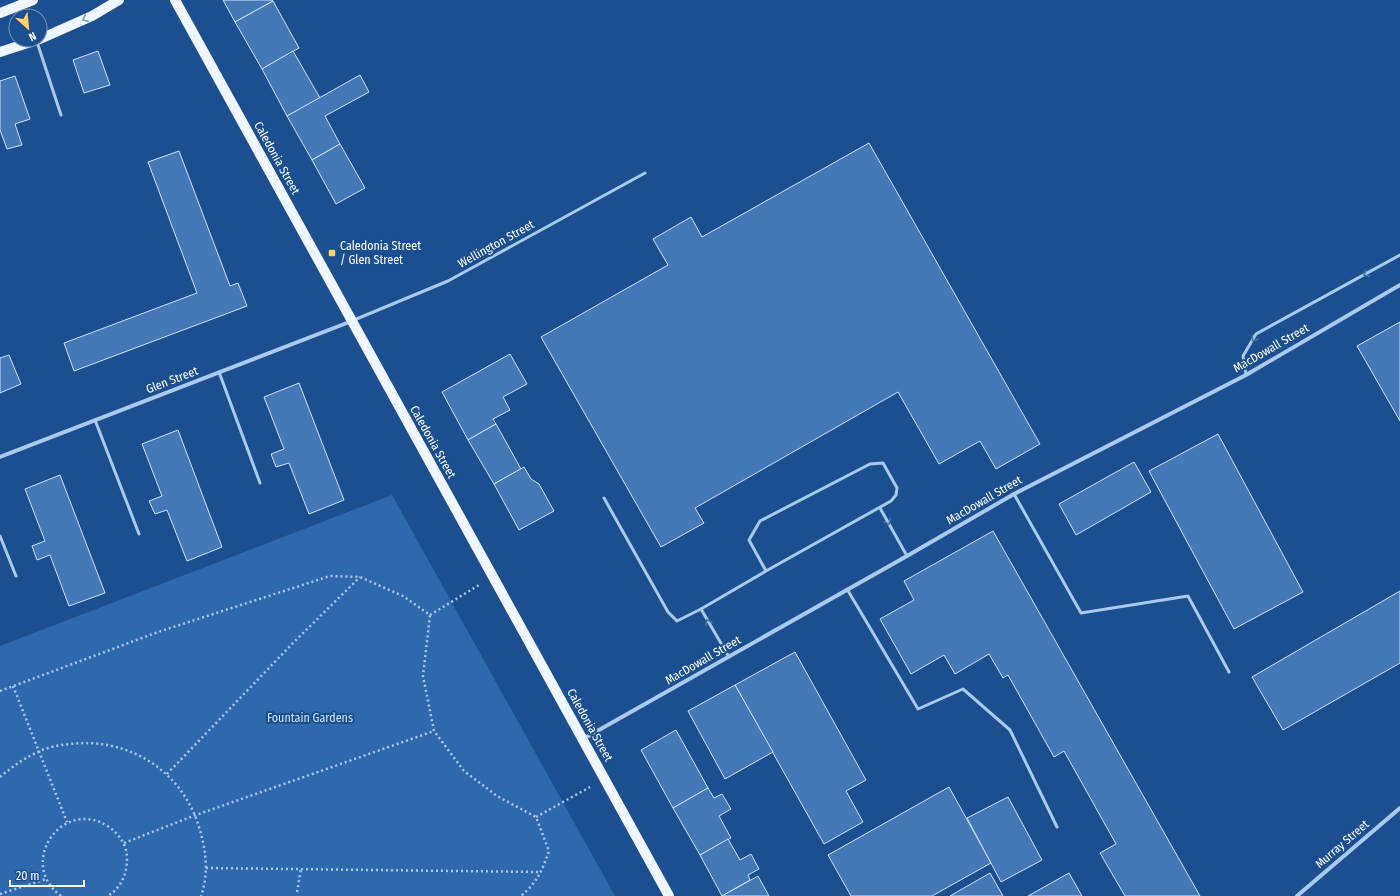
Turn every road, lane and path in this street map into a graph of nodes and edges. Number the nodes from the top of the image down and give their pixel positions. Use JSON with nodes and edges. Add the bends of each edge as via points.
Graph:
{"nodes":[{"id":1,"x":33,"y":0,"type":"edge"},
{"id":2,"x":119,"y":0,"type":"edge"},
{"id":3,"x":175,"y":0,"type":"edge"},
{"id":4,"x":0,"y":13,"type":"edge"},
{"id":5,"x":48,"y":35,"type":"edge"},
{"id":6,"x":12,"y":48,"type":"edge"},
{"id":7,"x":39,"y":48,"type":"edge"},
{"id":8,"x":0,"y":52,"type":"edge"},
{"id":9,"x":61,"y":115,"type":"dead end"},
{"id":10,"x":645,"y":173,"type":"dead end"},
{"id":11,"x":1400,"y":255,"type":"edge"},
{"id":12,"x":1400,"y":285,"type":"edge"},
{"id":13,"x":352,"y":321,"type":"junction"},
{"id":14,"x":218,"y":372,"type":"junction"},
{"id":15,"x":1246,"y":375,"type":"junction"},
{"id":16,"x":95,"y":420,"type":"junction"},
{"id":17,"x":0,"y":457,"type":"edge"},
{"id":18,"x":260,"y":483,"type":"dead end"},
{"id":19,"x":1014,"y":494,"type":"junction"},
{"id":20,"x":604,"y":498,"type":"dead end"},
{"id":21,"x":880,"y":508,"type":"junction"},
{"id":22,"x":138,"y":534,"type":"dead end"},
{"id":23,"x":0,"y":536,"type":"edge"},
{"id":24,"x":907,"y":556,"type":"junction"},
{"id":25,"x":766,"y":571,"type":"junction"},
{"id":26,"x":16,"y":576,"type":"dead end"},
{"id":27,"x":493,"y":576,"type":"junction"},
{"id":28,"x":360,"y":577,"type":"junction"},
{"id":29,"x":847,"y":589,"type":"junction"},
{"id":30,"x":701,"y":609,"type":"junction"},
{"id":31,"x":430,"y":615,"type":"junction"},
{"id":32,"x":729,"y":657,"type":"junction"},
{"id":33,"x":1228,"y":672,"type":"dead end"},
{"id":34,"x":13,"y":686,"type":"junction"},
{"id":35,"x":0,"y":691,"type":"edge"},
{"id":36,"x":434,"y":731,"type":"junction"},
{"id":37,"x":583,"y":740,"type":"junction"},
{"id":38,"x":38,"y":751,"type":"junction"},
{"id":39,"x":167,"y":774,"type":"junction"},
{"id":40,"x":0,"y":777,"type":"edge"},
{"id":41,"x":604,"y":779,"type":"junction"},
{"id":42,"x":1400,"y":808,"type":"edge"},
{"id":43,"x":196,"y":815,"type":"junction"},
{"id":44,"x":536,"y":817,"type":"junction"},
{"id":45,"x":67,"y":822,"type":"junction"},
{"id":46,"x":1057,"y":827,"type":"dead end"},
{"id":47,"x":124,"y":843,"type":"junction"},
{"id":48,"x":206,"y":868,"type":"junction"},
{"id":49,"x":301,"y":869,"type":"junction"},
{"id":50,"x":542,"y":872,"type":"junction"},
{"id":51,"x":46,"y":879,"type":"junction"},
{"id":52,"x":297,"y":892,"type":"dead end"},
{"id":53,"x":0,"y":894,"type":"edge"},
{"id":54,"x":665,"y":895,"type":"edge"},
{"id":55,"x":61,"y":896,"type":"edge"},
{"id":56,"x":108,"y":896,"type":"edge"},
{"id":57,"x":202,"y":896,"type":"edge"},
{"id":58,"x":521,"y":896,"type":"edge"},
{"id":59,"x":1297,"y":896,"type":"edge"}],
"edges":[{"from":1,"to":4,"type":"main road"},
{"from":2,"to":5,"type":"main road","one_way":true,"via":[[92,16]]},
{"from":3,"to":13,"type":"main road","name":"Caledonia Street"},
{"from":6,"to":8,"type":"main road"},
{"from":7,"to":9,"type":"lane"},
{"from":10,"to":13,"type":"lane","name":"Wellington Street","via":[[448,281]]},
{"from":11,"to":15,"type":"lane","one_way":true,"via":[[1256,334],[1243,356]]},
{"from":12,"to":15,"type":"street","name":"MacDowall Street"},
{"from":13,"to":14,"type":"street","name":"Glen Street"},
{"from":13,"to":27,"type":"main road","name":"Caledonia Street"},
{"from":14,"to":16,"type":"street","name":"Glen Street"},
{"from":14,"to":18,"type":"lane"},
{"from":15,"to":19,"type":"street","name":"MacDowall Street"},
{"from":16,"to":17,"type":"street","name":"Glen Street"},
{"from":16,"to":22,"type":"lane"},
{"from":19,"to":24,"type":"street","name":"MacDowall Street"},
{"from":19,"to":33,"type":"lane","via":[[1081,613],[1188,596]]},
{"from":20,"to":30,"type":"lane","via":[[668,612],[677,621]]},
{"from":21,"to":24,"type":"lane","one_way":true},
{"from":21,"to":25,"type":"lane"},
{"from":21,"to":25,"type":"lane","via":[[891,501],[896,495],[897,488],[883,463],[870,464],[760,521],[749,540]]},
{"from":23,"to":26,"type":"lane"},
{"from":24,"to":29,"type":"street","name":"MacDowall Street"},
{"from":25,"to":30,"type":"lane"},
{"from":27,"to":31,"type":"path"},
{"from":27,"to":37,"type":"main road","name":"Caledonia Street"},
{"from":28,"to":31,"type":"path","via":[[404,596]]},
{"from":28,"to":34,"type":"path","via":[[330,576],[158,632]]},
{"from":28,"to":39,"type":"path"},
{"from":29,"to":32,"type":"street","name":"MacDowall Street"},
{"from":29,"to":46,"type":"lane","via":[[918,709],[963,689],[1010,730]]},
{"from":32,"to":30,"type":"lane","one_way":true},
{"from":31,"to":36,"type":"path","via":[[423,676]]},
{"from":32,"to":37,"type":"street","name":"MacDowall Street"},
{"from":34,"to":35,"type":"path"},
{"from":34,"to":38,"type":"path"},
{"from":36,"to":43,"type":"path"},
{"from":36,"to":44,"type":"path","via":[[464,771],[497,796]]},
{"from":37,"to":41,"type":"main road","name":"Caledonia Street"},
{"from":38,"to":39,"type":"path","via":[[81,742],[104,744],[127,750],[148,760]]},
{"from":38,"to":40,"type":"path","via":[[15,764]]},
{"from":38,"to":45,"type":"path"},
{"from":39,"to":43,"type":"path","via":[[180,788]]},
{"from":41,"to":44,"type":"path"},
{"from":41,"to":54,"type":"main road","name":"Caledonia Street"},
{"from":42,"to":59,"type":"street","name":"Murray Street"},
{"from":43,"to":47,"type":"path"},
{"from":43,"to":48,"type":"path","via":[[205,844]]},
{"from":44,"to":50,"type":"path","via":[[549,852]]},
{"from":45,"to":47,"type":"path","via":[[90,819],[103,823],[114,830]]},
{"from":45,"to":51,"type":"path","via":[[54,832],[46,843],[43,869]]},
{"from":47,"to":56,"type":"path","via":[[127,868],[123,881]]},
{"from":48,"to":49,"type":"path"},
{"from":48,"to":57,"type":"path"},
{"from":49,"to":50,"type":"path"},
{"from":49,"to":52,"type":"path"},
{"from":50,"to":58,"type":"path"},
{"from":51,"to":53,"type":"path"},
{"from":51,"to":55,"type":"path"}]}
